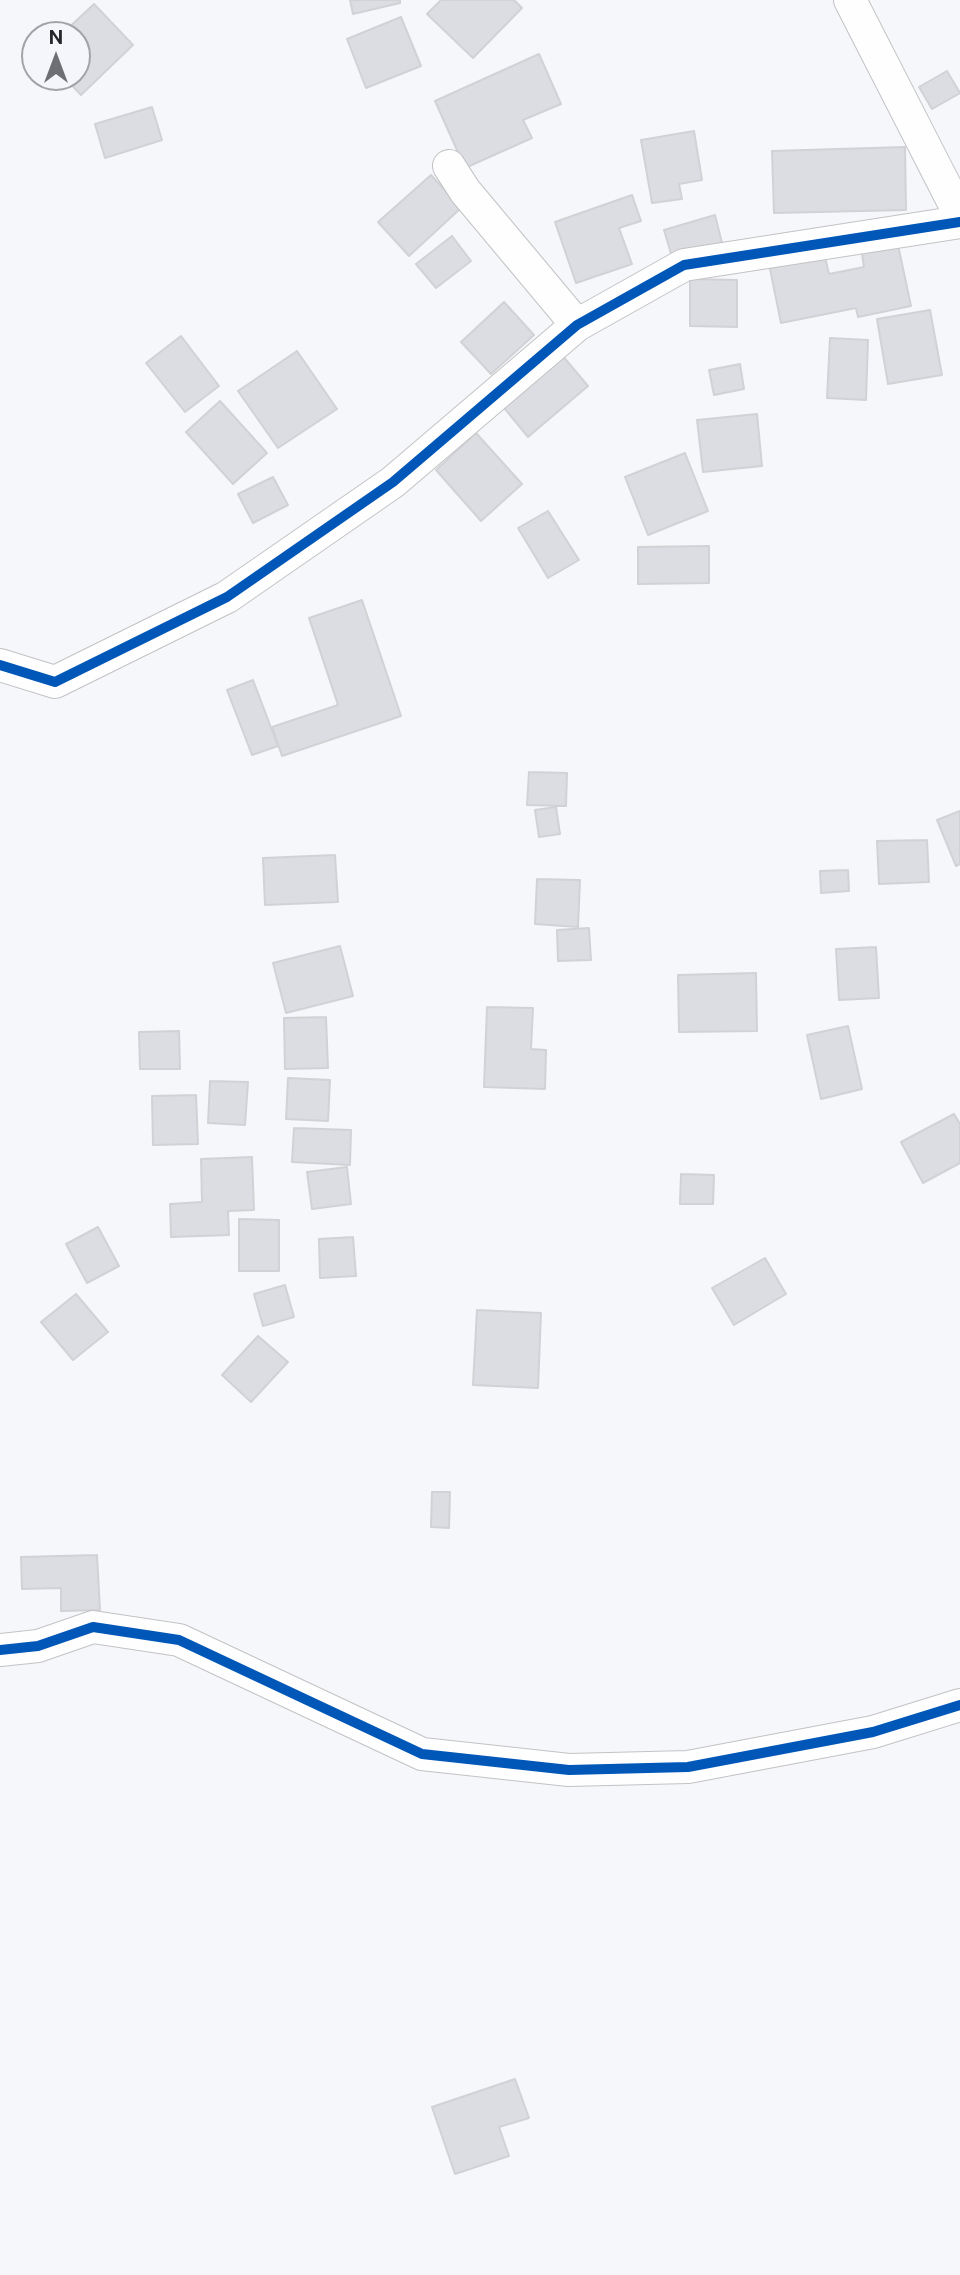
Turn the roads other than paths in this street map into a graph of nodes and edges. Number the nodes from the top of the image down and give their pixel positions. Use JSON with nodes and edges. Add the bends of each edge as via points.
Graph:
{"nodes":[{"id":1,"x":849,"y":0,"type":"edge"},
{"id":2,"x":449,"y":166,"type":"dead end"},
{"id":3,"x":960,"y":215,"type":"edge"},
{"id":4,"x":960,"y":222,"type":"edge"},
{"id":5,"x":578,"y":325,"type":"junction"},
{"id":6,"x":0,"y":665,"type":"edge"},
{"id":7,"x":0,"y":1650,"type":"edge"},
{"id":8,"x":960,"y":1705,"type":"edge"}],
"edges":[{"from":1,"to":3,"type":"street"},
{"from":2,"to":5,"type":"street"},
{"from":4,"to":5,"type":"street","via":[[684,265]]},
{"from":5,"to":6,"type":"street","via":[[393,482],[227,597],[55,682]]},
{"from":7,"to":8,"type":"street","via":[[38,1646],[93,1627],[179,1640],[422,1754],[569,1770],[688,1767],[873,1732]]}]}
